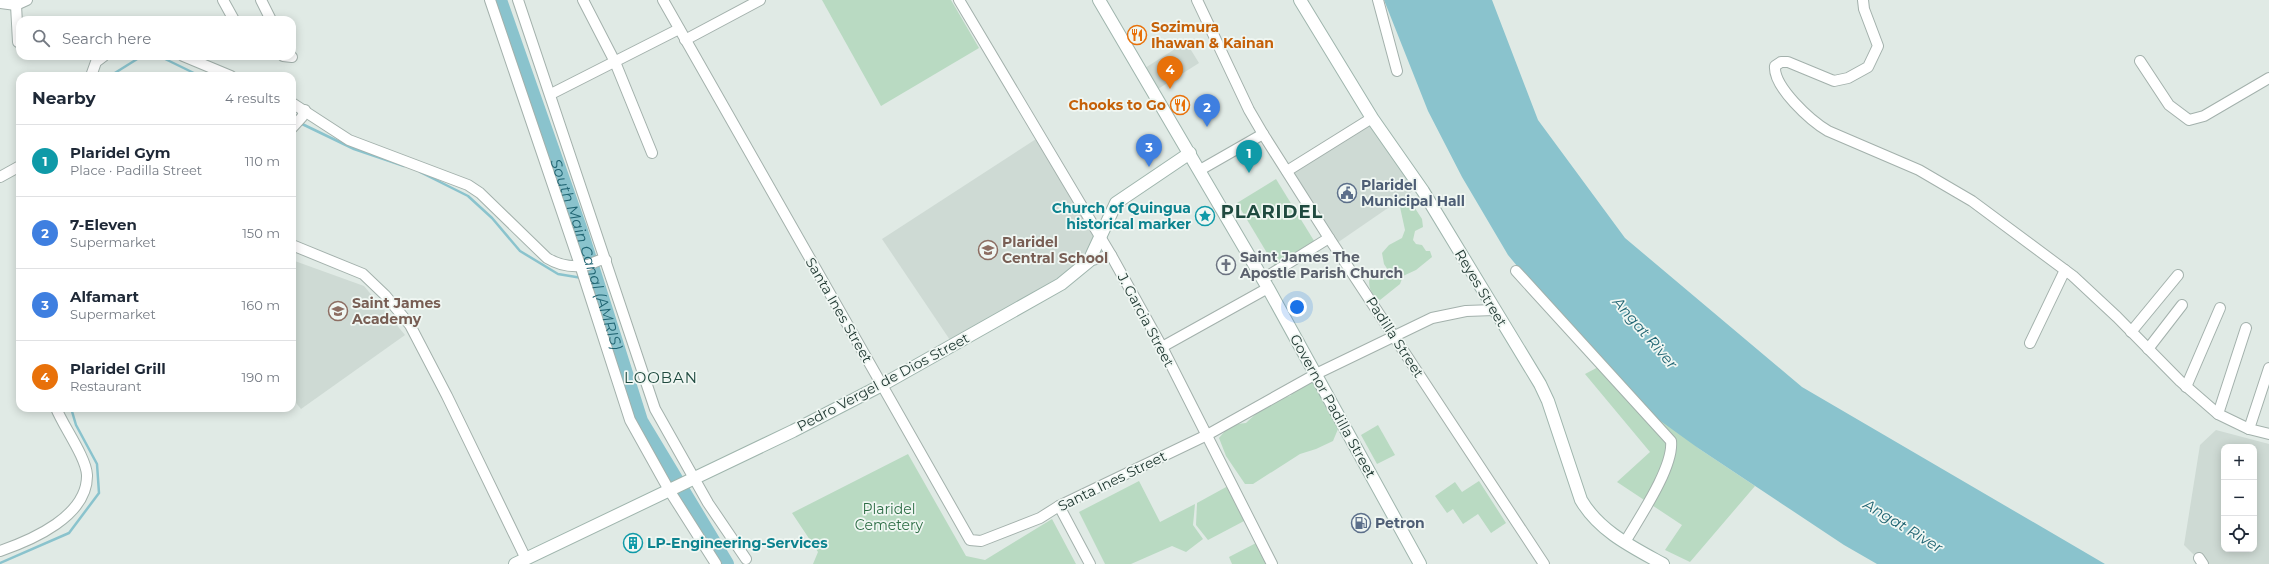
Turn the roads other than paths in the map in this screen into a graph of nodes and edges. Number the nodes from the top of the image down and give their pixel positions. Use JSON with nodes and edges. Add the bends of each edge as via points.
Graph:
{"nodes":[{"id":1,"x":27,"y":0,"type":"edge"},
{"id":2,"x":224,"y":0,"type":"edge"},
{"id":3,"x":260,"y":0,"type":"edge"},
{"id":4,"x":490,"y":0,"type":"edge"},
{"id":5,"x":518,"y":0,"type":"edge"},
{"id":6,"x":583,"y":0,"type":"edge"},
{"id":7,"x":663,"y":0,"type":"edge"},
{"id":8,"x":760,"y":0,"type":"edge"},
{"id":9,"x":959,"y":0,"type":"edge"},
{"id":10,"x":1099,"y":0,"type":"edge"},
{"id":11,"x":1198,"y":0,"type":"edge"},
{"id":12,"x":1300,"y":0,"type":"edge"},
{"id":13,"x":1378,"y":0,"type":"edge"},
{"id":14,"x":1863,"y":0,"type":"edge"},
{"id":15,"x":0,"y":3,"type":"edge"},
{"id":16,"x":16,"y":5,"type":"junction"},
{"id":17,"x":17,"y":16,"type":"edge"},
{"id":18,"x":232,"y":16,"type":"edge"},
{"id":19,"x":269,"y":16,"type":"edge"},
{"id":20,"x":679,"y":30,"type":"junction"},
{"id":21,"x":685,"y":40,"type":"junction"},
{"id":22,"x":99,"y":60,"type":"edge"},
{"id":23,"x":193,"y":60,"type":"edge"},
{"id":24,"x":2140,"y":61,"type":"dead end"},
{"id":25,"x":615,"y":62,"type":"junction"},
{"id":26,"x":1397,"y":71,"type":"dead end"},
{"id":27,"x":92,"y":72,"type":"edge"},
{"id":28,"x":221,"y":72,"type":"edge"},
{"id":29,"x":2269,"y":78,"type":"edge"},
{"id":30,"x":551,"y":94,"type":"junction"},
{"id":31,"x":296,"y":107,"type":"edge"},
{"id":32,"x":304,"y":114,"type":"junction"},
{"id":33,"x":1372,"y":118,"type":"junction"},
{"id":34,"x":296,"y":123,"type":"edge"},
{"id":35,"x":1263,"y":134,"type":"junction"},
{"id":36,"x":652,"y":153,"type":"dead end"},
{"id":37,"x":1190,"y":153,"type":"junction"},
{"id":38,"x":16,"y":168,"type":"edge"},
{"id":39,"x":1200,"y":170,"type":"junction"},
{"id":40,"x":1287,"y":171,"type":"junction"},
{"id":41,"x":0,"y":176,"type":"edge"},
{"id":42,"x":1101,"y":238,"type":"junction"},
{"id":43,"x":1329,"y":238,"type":"junction"},
{"id":44,"x":296,"y":247,"type":"edge"},
{"id":45,"x":1111,"y":255,"type":"junction"},
{"id":46,"x":604,"y":260,"type":"junction"},
{"id":47,"x":1089,"y":261,"type":"junction"},
{"id":48,"x":584,"y":267,"type":"junction"},
{"id":49,"x":2065,"y":270,"type":"junction"},
{"id":50,"x":1516,"y":271,"type":"dead end"},
{"id":51,"x":2178,"y":275,"type":"dead end"},
{"id":52,"x":1266,"y":284,"type":"junction"},
{"id":53,"x":2182,"y":305,"type":"dead end"},
{"id":54,"x":2220,"y":308,"type":"dead end"},
{"id":55,"x":1494,"y":310,"type":"junction"},
{"id":56,"x":2246,"y":328,"type":"dead end"},
{"id":57,"x":2131,"y":332,"type":"junction"},
{"id":58,"x":1395,"y":336,"type":"junction"},
{"id":59,"x":2030,"y":343,"type":"dead end"},
{"id":60,"x":1162,"y":347,"type":"junction"},
{"id":61,"x":2148,"y":349,"type":"junction"},
{"id":62,"x":2269,"y":368,"type":"edge"},
{"id":63,"x":1316,"y":374,"type":"junction"},
{"id":64,"x":882,"y":385,"type":"junction"},
{"id":65,"x":2186,"y":387,"type":"junction"},
{"id":66,"x":58,"y":412,"type":"edge"},
{"id":67,"x":2218,"y":414,"type":"junction"},
{"id":68,"x":2249,"y":429,"type":"junction"},
{"id":69,"x":2269,"y":434,"type":"edge"},
{"id":70,"x":1207,"y":435,"type":"junction"},
{"id":71,"x":689,"y":479,"type":"junction"},
{"id":72,"x":670,"y":489,"type":"junction"},
{"id":73,"x":1059,"y":506,"type":"junction"},
{"id":74,"x":1625,"y":542,"type":"junction"},
{"id":75,"x":0,"y":551,"type":"edge"},
{"id":76,"x":746,"y":559,"type":"dead end"},
{"id":77,"x":521,"y":561,"type":"edge"},
{"id":78,"x":716,"y":564,"type":"edge"},
{"id":79,"x":1090,"y":564,"type":"edge"},
{"id":80,"x":1272,"y":564,"type":"edge"},
{"id":81,"x":1420,"y":564,"type":"edge"},
{"id":82,"x":1544,"y":564,"type":"edge"},
{"id":83,"x":1663,"y":564,"type":"edge"}],
"edges":[{"from":1,"to":16,"type":"street"},
{"from":2,"to":18,"type":"street"},
{"from":3,"to":19,"type":"street"},
{"from":4,"to":48,"type":"street"},
{"from":5,"to":30,"type":"street"},
{"from":6,"to":25,"type":"street"},
{"from":7,"to":20,"type":"street","name":"Santa Ines Street"},
{"from":8,"to":21,"type":"street"},
{"from":9,"to":42,"type":"street","name":"J. Garcia Street"},
{"from":10,"to":37,"type":"street","name":"Governor Padilla Street"},
{"from":11,"to":35,"type":"street","name":"Padilla Street","via":[[1249,110]]},
{"from":12,"to":33,"type":"street","name":"Reyes Street"},
{"from":13,"to":26,"type":"street"},
{"from":14,"to":49,"type":"street","via":[[1878,46],[1868,67],[1848,78],[1834,81],[1781,62],[1774,66],[1777,80],[1801,110],[1818,125],[1942,182]]},
{"from":15,"to":16,"type":"street"},
{"from":16,"to":17,"type":"street"},
{"from":20,"to":21,"type":"street","name":"Santa Ines Street"},
{"from":20,"to":25,"type":"street"},
{"from":21,"to":64,"type":"street","name":"Santa Ines Street"},
{"from":22,"to":27,"type":"street"},
{"from":23,"to":28,"type":"street"},
{"from":24,"to":29,"type":"street","via":[[2169,104],[2189,120],[2204,116]]},
{"from":25,"to":30,"type":"street"},
{"from":25,"to":36,"type":"street"},
{"from":30,"to":46,"type":"street"},
{"from":31,"to":32,"type":"street"},
{"from":32,"to":34,"type":"street"},
{"from":32,"to":48,"type":"street","via":[[349,140],[468,185],[480,193],[547,258],[558,264]]},
{"from":33,"to":40,"type":"street"},
{"from":33,"to":55,"type":"street","name":"Reyes Street","via":[[1423,191]]},
{"from":35,"to":39,"type":"street"},
{"from":35,"to":40,"type":"street","name":"Padilla Street"},
{"from":37,"to":39,"type":"street","name":"Governor Padilla Street"},
{"from":37,"to":42,"type":"street","name":"Pedro Vergel de Dios Street","via":[[1116,203]]},
{"from":38,"to":41,"type":"street"},
{"from":39,"to":52,"type":"street","name":"Governor Padilla Street"},
{"from":40,"to":43,"type":"street","name":"Padilla Street"},
{"from":42,"to":45,"type":"street","name":"J. Garcia Street"},
{"from":42,"to":47,"type":"street","name":"Pedro Vergel de Dios Street"},
{"from":43,"to":52,"type":"street"},
{"from":43,"to":58,"type":"street","name":"Padilla Street"},
{"from":44,"to":77,"type":"street","via":[[363,274],[410,325],[447,396]]},
{"from":45,"to":47,"type":"street","name":"Pedro Vergel de Dios Street"},
{"from":45,"to":60,"type":"street","name":"J. Garcia Street"},
{"from":46,"to":48,"type":"street"},
{"from":46,"to":71,"type":"street","via":[[655,409]]},
{"from":47,"to":64,"type":"street","name":"Pedro Vergel de Dios Street","via":[[1050,290]]},
{"from":48,"to":72,"type":"street","via":[[586,283],[630,420]]},
{"from":49,"to":57,"type":"street"},
{"from":49,"to":59,"type":"street"},
{"from":50,"to":74,"type":"street","via":[[1671,441],[1672,450],[1668,465]]},
{"from":51,"to":57,"type":"street"},
{"from":52,"to":60,"type":"street"},
{"from":52,"to":63,"type":"street","name":"Governor Padilla Street"},
{"from":53,"to":61,"type":"street"},
{"from":54,"to":65,"type":"street"},
{"from":55,"to":58,"type":"street","name":"Santa Ines Street","via":[[1466,310],[1432,318]]},
{"from":55,"to":74,"type":"street","name":"Reyes Street","via":[[1545,396],[1581,500],[1590,515],[1605,530]]},
{"from":56,"to":67,"type":"street"},
{"from":57,"to":61,"type":"street"},
{"from":58,"to":63,"type":"street","name":"Santa Ines Street"},
{"from":58,"to":82,"type":"street","name":"Padilla Street"},
{"from":60,"to":70,"type":"street","name":"J. Garcia Street"},
{"from":61,"to":65,"type":"street"},
{"from":62,"to":68,"type":"street"},
{"from":63,"to":70,"type":"street","name":"Santa Ines Street"},
{"from":63,"to":81,"type":"street","name":"Governor Padilla Street"},
{"from":64,"to":71,"type":"street","name":"Pedro Vergel de Dios Street","via":[[793,431]]},
{"from":64,"to":73,"type":"street","name":"Santa Ines Street","via":[[970,540],[980,541],[1040,518]]},
{"from":65,"to":67,"type":"street"},
{"from":66,"to":75,"type":"street","via":[[77,447],[87,474],[83,493],[70,513],[54,526]]},
{"from":67,"to":68,"type":"street"},
{"from":68,"to":69,"type":"street"},
{"from":70,"to":73,"type":"street","name":"Santa Ines Street"},
{"from":70,"to":80,"type":"street","name":"J. Garcia Street"},
{"from":71,"to":72,"type":"street","name":"Pedro Vergel de Dios Street"},
{"from":71,"to":76,"type":"street"},
{"from":72,"to":77,"type":"street","name":"Pedro Vergel de Dios Street"},
{"from":72,"to":78,"type":"street"},
{"from":73,"to":79,"type":"street"},
{"from":74,"to":83,"type":"street","name":"Reyes Street"}]}
